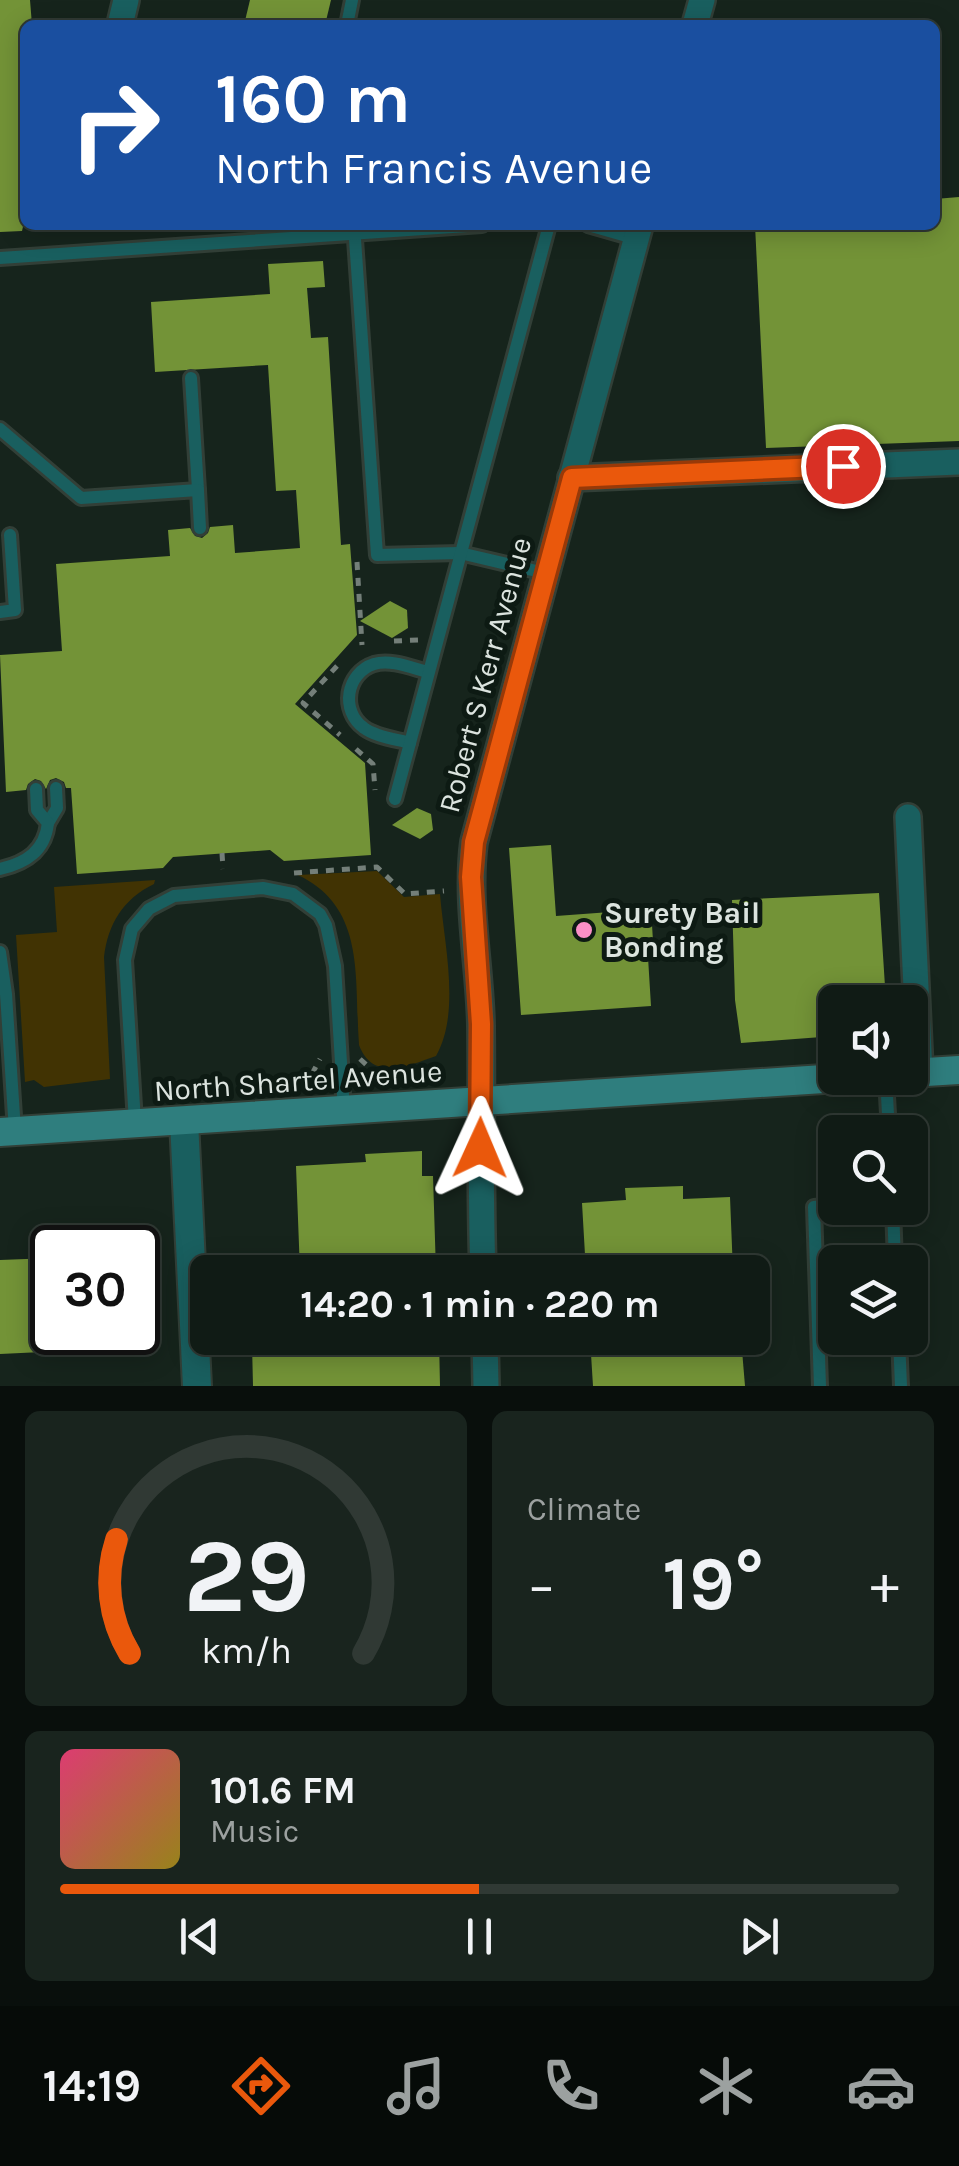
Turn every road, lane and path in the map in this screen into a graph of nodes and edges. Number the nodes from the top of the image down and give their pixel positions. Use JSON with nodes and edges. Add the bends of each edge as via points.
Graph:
{"nodes":[{"id":1,"x":343,"y":230,"type":"edge"},
{"id":2,"x":355,"y":230,"type":"edge"},
{"id":3,"x":548,"y":230,"type":"edge"},
{"id":4,"x":639,"y":232,"type":"edge"},
{"id":5,"x":0,"y":258,"type":"edge"},
{"id":6,"x":190,"y":378,"type":"dead end"},
{"id":7,"x":0,"y":429,"type":"edge"},
{"id":8,"x":959,"y":462,"type":"edge"},
{"id":9,"x":572,"y":478,"type":"junction"},
{"id":10,"x":198,"y":490,"type":"junction"},
{"id":11,"x":200,"y":528,"type":"dead end"},
{"id":12,"x":10,"y":535,"type":"dead end"},
{"id":13,"x":460,"y":552,"type":"junction"},
{"id":14,"x":545,"y":574,"type":"junction"},
{"id":15,"x":0,"y":612,"type":"edge"},
{"id":16,"x":428,"y":672,"type":"junction"},
{"id":17,"x":410,"y":743,"type":"junction"},
{"id":18,"x":56,"y":788,"type":"dead end"},
{"id":19,"x":36,"y":790,"type":"dead end"},
{"id":20,"x":395,"y":799,"type":"dead end"},
{"id":21,"x":908,"y":817,"type":"dead end"},
{"id":22,"x":48,"y":823,"type":"junction"},
{"id":23,"x":222,"y":853,"type":"dead end"},
{"id":24,"x":237,"y":868,"type":"dead end"},
{"id":25,"x":224,"y":869,"type":"junction"},
{"id":26,"x":0,"y":870,"type":"edge"},
{"id":27,"x":210,"y":870,"type":"dead end"},
{"id":28,"x":280,"y":873,"type":"dead end"},
{"id":29,"x":292,"y":876,"type":"junction"},
{"id":30,"x":303,"y":882,"type":"dead end"},
{"id":31,"x":444,"y":890,"type":"dead end"},
{"id":32,"x":0,"y":952,"type":"edge"},
{"id":33,"x":913,"y":985,"type":"edge"},
{"id":34,"x":358,"y":1054,"type":"dead end"},
{"id":35,"x":371,"y":1070,"type":"dead end"},
{"id":36,"x":959,"y":1070,"type":"edge"},
{"id":37,"x":928,"y":1072,"type":"edge"},
{"id":38,"x":818,"y":1079,"type":"edge"},
{"id":39,"x":480,"y":1102,"type":"junction"},
{"id":40,"x":344,"y":1110,"type":"junction"},
{"id":41,"x":184,"y":1121,"type":"junction"},
{"id":42,"x":135,"y":1124,"type":"junction"},
{"id":43,"x":7,"y":1131,"type":"edge"},
{"id":44,"x":818,"y":1206,"type":"edge"},
{"id":45,"x":482,"y":1255,"type":"edge"},
{"id":46,"x":485,"y":1355,"type":"edge"},
{"id":47,"x":900,"y":1355,"type":"edge"},
{"id":48,"x":197,"y":1386,"type":"edge"},
{"id":49,"x":486,"y":1386,"type":"edge"},
{"id":50,"x":820,"y":1386,"type":"edge"},
{"id":51,"x":901,"y":1386,"type":"edge"}],
"edges":[{"from":1,"to":5,"type":"lane"},
{"from":2,"to":13,"type":"lane","via":[[377,555]]},
{"from":3,"to":13,"type":"lane"},
{"from":4,"to":9,"type":"street","name":"Robert S Kerr Avenue"},
{"from":6,"to":10,"type":"lane"},
{"from":7,"to":10,"type":"lane","via":[[81,498]]},
{"from":8,"to":9,"type":"street"},
{"from":9,"to":14,"type":"street","name":"Robert S Kerr Avenue"},
{"from":10,"to":11,"type":"lane"},
{"from":12,"to":15,"type":"lane","via":[[15,610]]},
{"from":13,"to":14,"type":"lane"},
{"from":13,"to":16,"type":"lane"},
{"from":14,"to":39,"type":"street","name":"Robert S Kerr Avenue","via":[[472,859]]},
{"from":16,"to":17,"type":"lane"},
{"from":16,"to":17,"type":"lane","via":[[376,663],[351,686],[350,709],[364,728]]},
{"from":17,"to":20,"type":"lane"},
{"from":18,"to":22,"type":"lane","via":[[57,808]]},
{"from":19,"to":22,"type":"lane","via":[[37,810]]},
{"from":21,"to":33,"type":"street"},
{"from":22,"to":26,"type":"lane","via":[[36,852]]},
{"from":23,"to":25,"type":"path"},
{"from":24,"to":25,"type":"path"},
{"from":25,"to":27,"type":"path"},
{"from":28,"to":29,"type":"path"},
{"from":29,"to":30,"type":"path"},
{"from":29,"to":31,"type":"path","via":[[377,867],[405,894]]},
{"from":32,"to":43,"type":"lane"},
{"from":34,"to":35,"type":"path"},
{"from":36,"to":37,"type":"main road"},
{"from":38,"to":39,"type":"main road","name":"North Shartel Avenue"},
{"from":39,"to":40,"type":"main road","name":"North Shartel Avenue"},
{"from":39,"to":45,"type":"street","name":"Robert S Kerr Avenue"},
{"from":40,"to":41,"type":"main road","name":"North Shartel Avenue"},
{"from":40,"to":42,"type":"lane","via":[[326,925],[293,894],[263,888],[174,896],[148,909],[132,929],[124,960]]},
{"from":41,"to":42,"type":"main road","name":"North Shartel Avenue"},
{"from":41,"to":48,"type":"street"},
{"from":42,"to":43,"type":"main road","name":"North Shartel Avenue"},
{"from":44,"to":50,"type":"lane"},
{"from":46,"to":49,"type":"street"},
{"from":47,"to":51,"type":"lane"}]}
